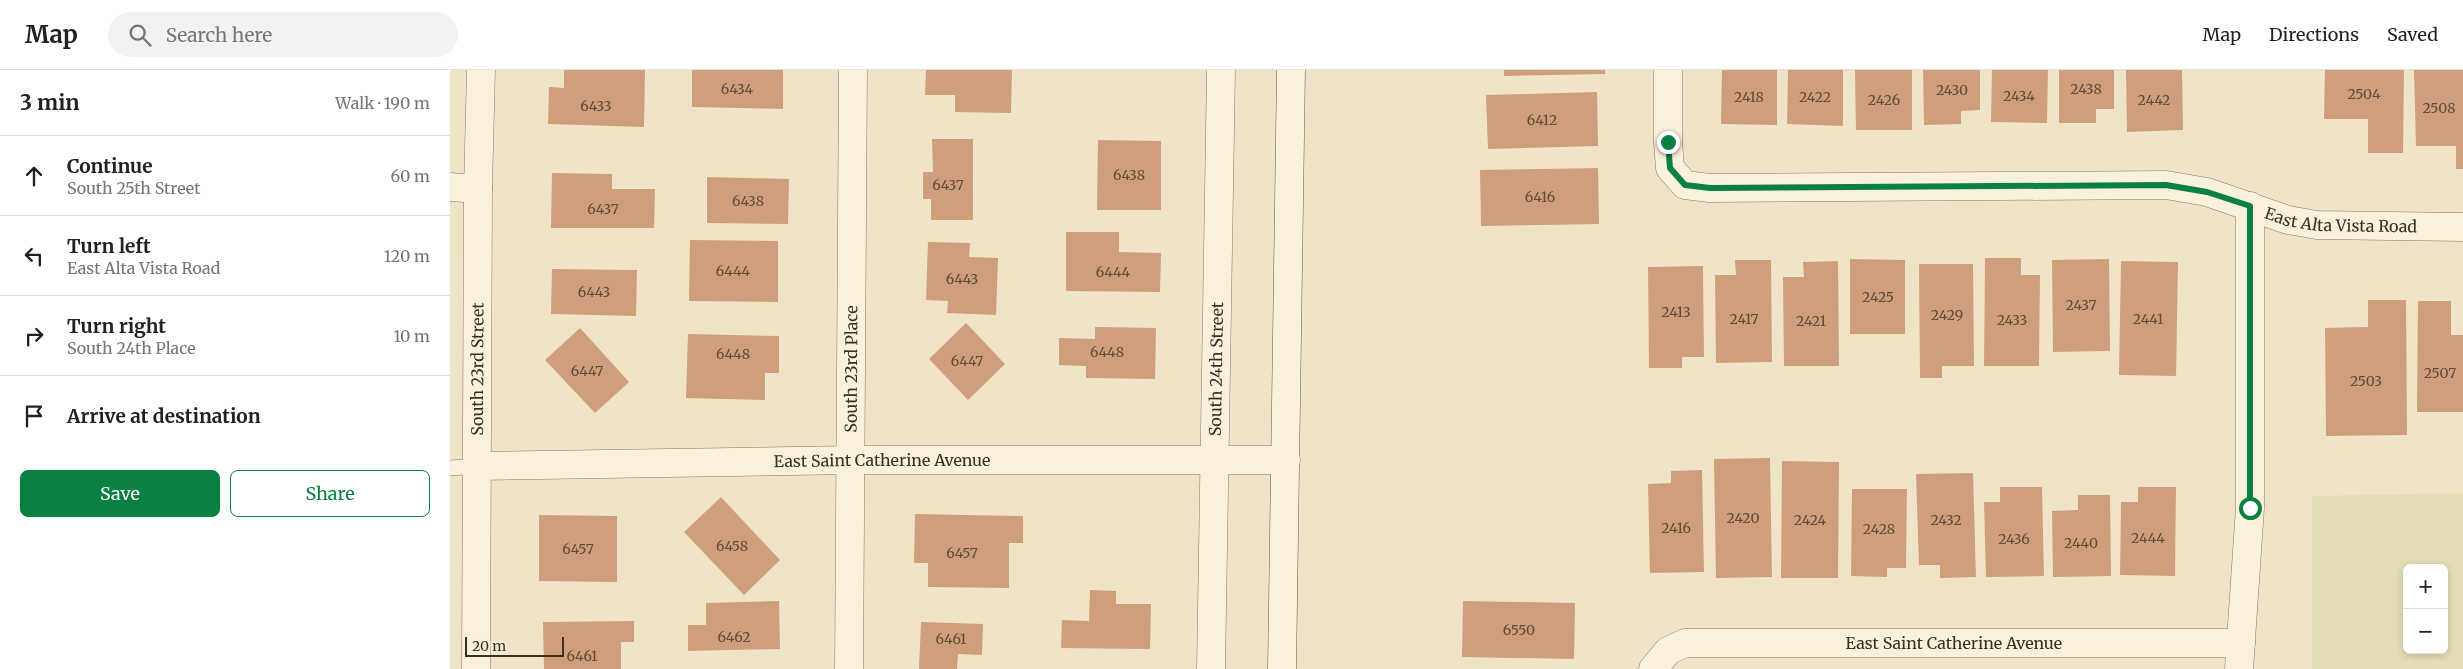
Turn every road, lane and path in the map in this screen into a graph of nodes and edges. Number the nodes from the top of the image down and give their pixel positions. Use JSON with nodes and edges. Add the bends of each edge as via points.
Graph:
{"nodes":[{"id":1,"x":481,"y":70,"type":"edge"},
{"id":2,"x":852,"y":70,"type":"edge"},
{"id":3,"x":1221,"y":70,"type":"edge"},
{"id":4,"x":1291,"y":70,"type":"edge"},
{"id":5,"x":1668,"y":70,"type":"edge"},
{"id":6,"x":450,"y":187,"type":"edge"},
{"id":7,"x":478,"y":189,"type":"junction"},
{"id":8,"x":2250,"y":206,"type":"junction"},
{"id":9,"x":2463,"y":227,"type":"edge"},
{"id":10,"x":852,"y":460,"type":"junction"},
{"id":11,"x":1214,"y":460,"type":"junction"},
{"id":12,"x":1286,"y":460,"type":"junction"},
{"id":13,"x":478,"y":466,"type":"junction"},
{"id":14,"x":450,"y":468,"type":"edge"},
{"id":15,"x":2240,"y":656,"type":"edge"},
{"id":16,"x":1661,"y":660,"type":"edge"},
{"id":17,"x":476,"y":669,"type":"edge"},
{"id":18,"x":849,"y":669,"type":"edge"},
{"id":19,"x":1211,"y":669,"type":"edge"},
{"id":20,"x":1282,"y":669,"type":"edge"}],
"edges":[{"from":1,"to":7,"type":"street","name":"South 23rd Street"},
{"from":2,"to":10,"type":"street","name":"South 23rd Place"},
{"from":3,"to":11,"type":"street","name":"South 24th Street"},
{"from":4,"to":12,"type":"street"},
{"from":5,"to":8,"type":"street","name":"East Alta Vista Road","via":[[1670,168],[1685,185],[1710,188],[2166,185],[2207,192]]},
{"from":6,"to":7,"type":"street"},
{"from":7,"to":13,"type":"street","name":"South 23rd Street"},
{"from":8,"to":9,"type":"street","name":"East Alta Vista Road","via":[[2288,220],[2318,225]]},
{"from":8,"to":15,"type":"street","via":[[2250,508]]},
{"from":10,"to":11,"type":"street","name":"East Saint Catherine Avenue"},
{"from":10,"to":13,"type":"street","name":"East Saint Catherine Avenue"},
{"from":10,"to":18,"type":"street","name":"South 23rd Place"},
{"from":11,"to":12,"type":"street","name":"East Saint Catherine Avenue"},
{"from":11,"to":19,"type":"street","name":"South 24th Street"},
{"from":12,"to":20,"type":"street"},
{"from":13,"to":14,"type":"lane"},
{"from":13,"to":17,"type":"street","name":"South 23rd Street"},
{"from":15,"to":16,"type":"street","name":"East Saint Catherine Avenue","via":[[1685,643]]}]}
